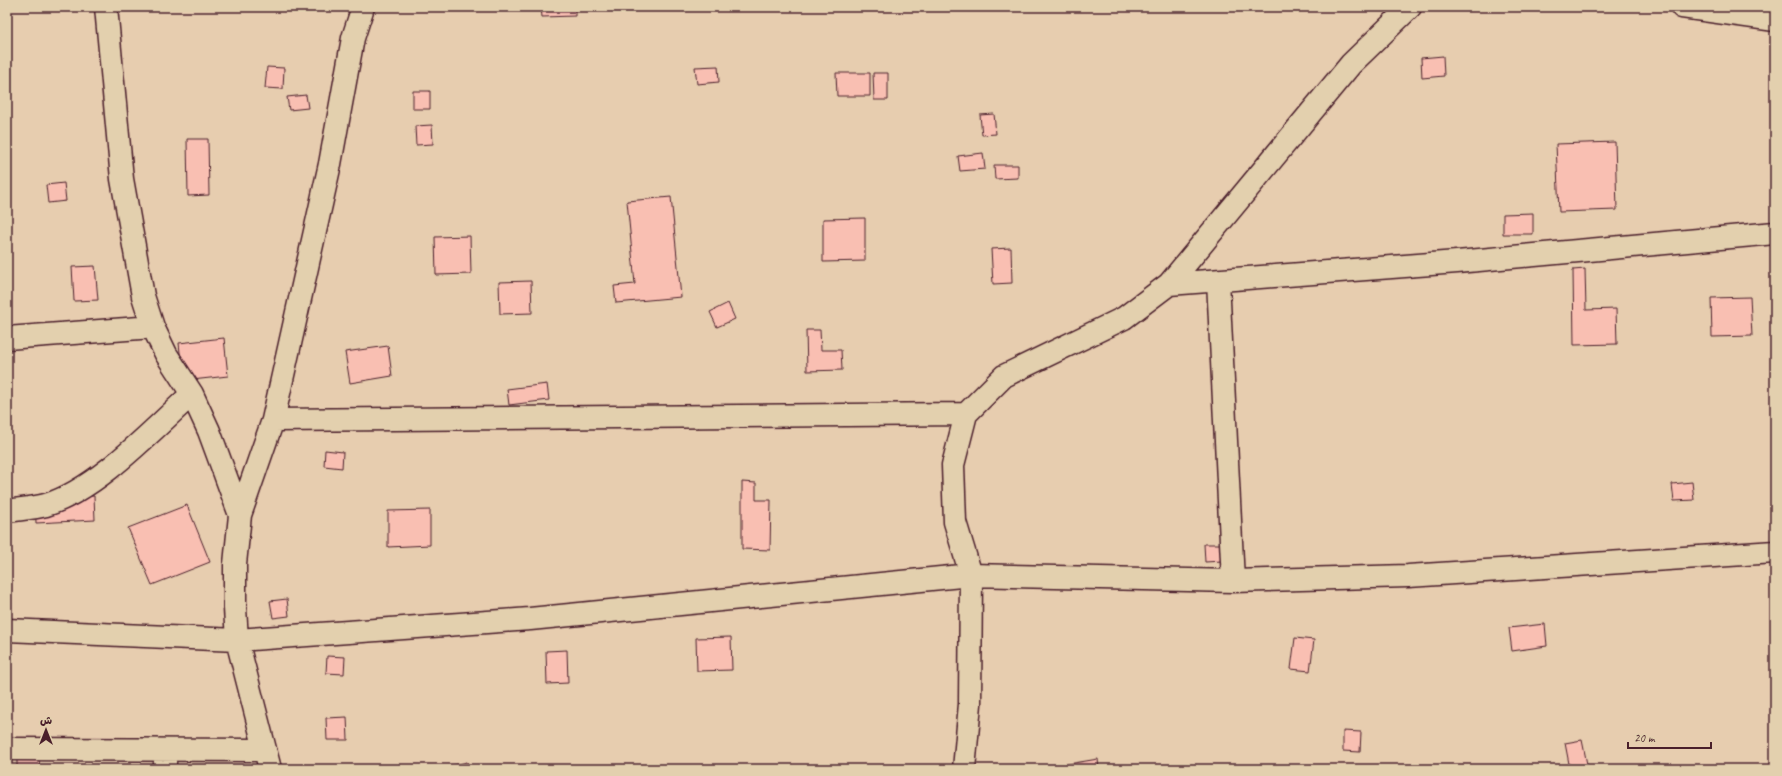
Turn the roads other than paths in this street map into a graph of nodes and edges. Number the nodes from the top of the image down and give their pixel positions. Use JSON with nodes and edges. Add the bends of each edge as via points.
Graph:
{"nodes":[{"id":1,"x":106,"y":7,"type":"edge"},
{"id":2,"x":363,"y":7,"type":"edge"},
{"id":3,"x":1410,"y":7,"type":"edge"},
{"id":4,"x":1682,"y":7,"type":"edge"},
{"id":5,"x":1775,"y":20,"type":"edge"},
{"id":6,"x":1775,"y":232,"type":"edge"},
{"id":7,"x":1218,"y":281,"type":"junction"},
{"id":8,"x":1169,"y":284,"type":"junction"},
{"id":9,"x":153,"y":327,"type":"junction"},
{"id":10,"x":7,"y":338,"type":"edge"},
{"id":11,"x":192,"y":394,"type":"junction"},
{"id":12,"x":966,"y":414,"type":"junction"},
{"id":13,"x":273,"y":420,"type":"junction"},
{"id":14,"x":7,"y":511,"type":"edge"},
{"id":15,"x":240,"y":515,"type":"junction"},
{"id":16,"x":1775,"y":552,"type":"edge"},
{"id":17,"x":971,"y":575,"type":"junction"},
{"id":18,"x":1233,"y":581,"type":"junction"},
{"id":19,"x":7,"y":630,"type":"edge"},
{"id":20,"x":237,"y":640,"type":"junction"},
{"id":21,"x":7,"y":749,"type":"edge"},
{"id":22,"x":165,"y":759,"type":"edge"},
{"id":23,"x":267,"y":760,"type":"edge"},
{"id":24,"x":964,"y":769,"type":"edge"}],
"edges":[{"from":1,"to":9,"type":"street","via":[[122,179],[143,296]]},
{"from":2,"to":13,"type":"street","via":[[353,38],[330,164]]},
{"from":3,"to":8,"type":"street","via":[[1351,64]]},
{"from":4,"to":5,"type":"street"},
{"from":6,"to":7,"type":"street"},
{"from":7,"to":8,"type":"street"},
{"from":7,"to":18,"type":"street"},
{"from":8,"to":12,"type":"street","via":[[1124,318],[1004,376]]},
{"from":9,"to":10,"type":"street"},
{"from":9,"to":11,"type":"street","via":[[166,354]]},
{"from":11,"to":14,"type":"street","via":[[109,469],[78,491],[46,505]]},
{"from":11,"to":15,"type":"street","via":[[209,431]]},
{"from":12,"to":13,"type":"street"},
{"from":12,"to":17,"type":"street","via":[[953,465],[955,522]]},
{"from":13,"to":15,"type":"street"},
{"from":15,"to":20,"type":"street","via":[[235,564]]},
{"from":16,"to":18,"type":"street","via":[[1408,576]]},
{"from":17,"to":18,"type":"street"},
{"from":17,"to":20,"type":"street","via":[[530,619]]},
{"from":17,"to":24,"type":"street","via":[[970,704]]},
{"from":19,"to":20,"type":"street"},
{"from":20,"to":23,"type":"street"},
{"from":21,"to":22,"type":"street"},
{"from":22,"to":23,"type":"street"}]}
